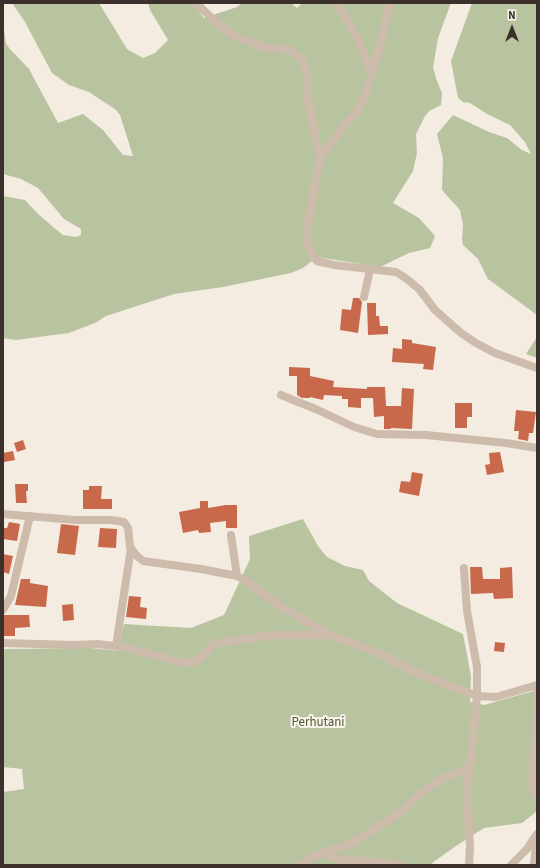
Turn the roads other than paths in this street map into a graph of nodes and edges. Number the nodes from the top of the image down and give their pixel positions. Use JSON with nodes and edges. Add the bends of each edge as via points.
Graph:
{"nodes":[{"id":1,"x":196,"y":3,"type":"edge"},
{"id":2,"x":336,"y":3,"type":"edge"},
{"id":3,"x":390,"y":3,"type":"edge"},
{"id":4,"x":371,"y":73,"type":"junction"},
{"id":5,"x":320,"y":158,"type":"junction"},
{"id":6,"x":370,"y":269,"type":"junction"},
{"id":7,"x":364,"y":297,"type":"dead end"},
{"id":8,"x":537,"y":368,"type":"edge"},
{"id":9,"x":281,"y":394,"type":"dead end"},
{"id":10,"x":537,"y":448,"type":"edge"},
{"id":11,"x":3,"y":514,"type":"edge"},
{"id":12,"x":30,"y":516,"type":"junction"},
{"id":13,"x":231,"y":535,"type":"dead end"},
{"id":14,"x":131,"y":548,"type":"junction"},
{"id":15,"x":464,"y":568,"type":"dead end"},
{"id":16,"x":237,"y":576,"type":"junction"},
{"id":17,"x":3,"y":610,"type":"edge"},
{"id":18,"x":330,"y":635,"type":"junction"},
{"id":19,"x":3,"y":643,"type":"edge"},
{"id":20,"x":116,"y":646,"type":"junction"},
{"id":21,"x":537,"y":685,"type":"edge"},
{"id":22,"x":477,"y":696,"type":"junction"},
{"id":23,"x":537,"y":705,"type":"edge"},
{"id":24,"x":537,"y":712,"type":"edge"},
{"id":25,"x":470,"y":766,"type":"junction"},
{"id":26,"x":537,"y":796,"type":"edge"},
{"id":27,"x":537,"y":835,"type":"edge"},
{"id":28,"x":326,"y":852,"type":"junction"},
{"id":29,"x":301,"y":865,"type":"edge"},
{"id":30,"x":402,"y":865,"type":"edge"},
{"id":31,"x":469,"y":865,"type":"edge"},
{"id":32,"x":511,"y":865,"type":"edge"},
{"id":33,"x":534,"y":865,"type":"edge"}],
"edges":[{"from":1,"to":5,"type":"street","via":[[234,36],[262,47],[290,50],[302,60],[308,76],[308,100]]},
{"from":2,"to":4,"type":"street","via":[[358,38]]},
{"from":3,"to":4,"type":"street"},
{"from":4,"to":5,"type":"street","via":[[365,95],[356,112]]},
{"from":5,"to":6,"type":"street","via":[[308,222],[308,245],[312,255],[317,261]]},
{"from":6,"to":7,"type":"street"},
{"from":6,"to":8,"type":"street","via":[[396,272],[420,290],[435,310],[461,334],[495,353]]},
{"from":9,"to":10,"type":"street","via":[[354,427],[377,434],[426,435]]},
{"from":11,"to":12,"type":"street"},
{"from":12,"to":14,"type":"street","via":[[124,522],[128,528]]},
{"from":12,"to":17,"type":"street","via":[[11,596]]},
{"from":13,"to":16,"type":"street"},
{"from":14,"to":16,"type":"street","via":[[143,561]]},
{"from":14,"to":20,"type":"street"},
{"from":15,"to":22,"type":"street","via":[[467,611],[476,659]]},
{"from":16,"to":18,"type":"street","via":[[280,606]]},
{"from":18,"to":20,"type":"street","via":[[274,635],[217,642],[201,657],[188,663]]},
{"from":18,"to":22,"type":"street"},
{"from":19,"to":20,"type":"street"},
{"from":21,"to":22,"type":"street","via":[[496,696]]},
{"from":21,"to":23,"type":"street"},
{"from":22,"to":25,"type":"street"},
{"from":24,"to":26,"type":"street","via":[[532,785]]},
{"from":25,"to":28,"type":"street","via":[[423,791],[402,811],[374,830],[348,845]]},
{"from":25,"to":31,"type":"street","via":[[467,790]]},
{"from":27,"to":32,"type":"street"},
{"from":27,"to":33,"type":"street"},
{"from":28,"to":29,"type":"street","via":[[313,856]]},
{"from":28,"to":30,"type":"street","via":[[330,857],[337,859]]}]}
